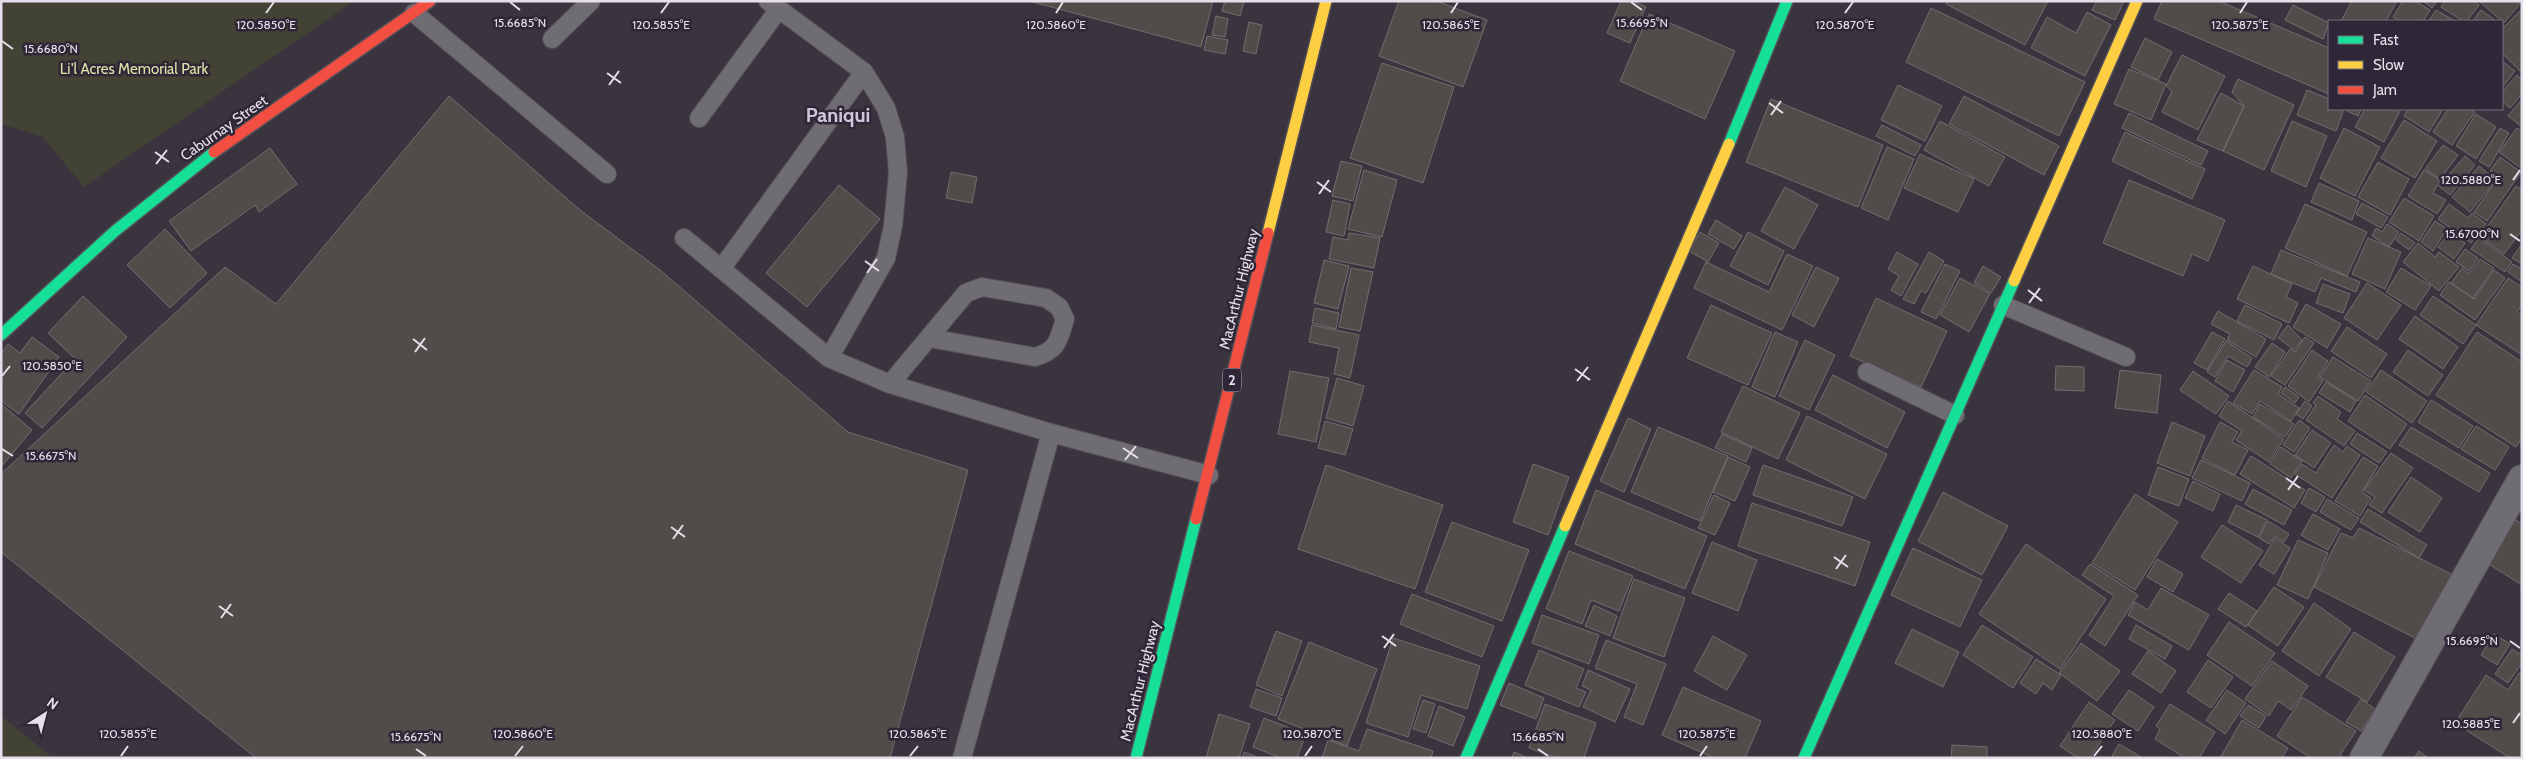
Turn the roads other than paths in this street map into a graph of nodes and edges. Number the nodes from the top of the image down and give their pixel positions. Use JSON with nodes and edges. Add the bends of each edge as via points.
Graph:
{"nodes":[{"id":1,"x":430,"y":1,"type":"edge"},
{"id":2,"x":591,"y":1,"type":"edge"},
{"id":3,"x":1326,"y":1,"type":"edge"},
{"id":4,"x":1787,"y":1,"type":"edge"},
{"id":5,"x":2137,"y":1,"type":"edge"},
{"id":6,"x":773,"y":5,"type":"edge"},
{"id":7,"x":414,"y":13,"type":"junction"},
{"id":8,"x":552,"y":38,"type":"dead end"},
{"id":9,"x":864,"y":72,"type":"junction"},
{"id":10,"x":699,"y":118,"type":"dead end"},
{"id":11,"x":607,"y":174,"type":"dead end"},
{"id":12,"x":684,"y":238,"type":"dead end"},
{"id":13,"x":720,"y":269,"type":"junction"},
{"id":14,"x":2003,"y":305,"type":"junction"},
{"id":15,"x":1,"y":335,"type":"edge"},
{"id":16,"x":929,"y":338,"type":"junction"},
{"id":17,"x":2126,"y":357,"type":"dead end"},
{"id":18,"x":829,"y":358,"type":"junction"},
{"id":19,"x":1867,"y":372,"type":"dead end"},
{"id":20,"x":890,"y":384,"type":"junction"},
{"id":21,"x":1955,"y":415,"type":"junction"},
{"id":22,"x":1051,"y":433,"type":"junction"},
{"id":23,"x":1209,"y":475,"type":"junction"},
{"id":24,"x":2522,"y":480,"type":"edge"},
{"id":25,"x":962,"y":758,"type":"edge"},
{"id":26,"x":1136,"y":758,"type":"edge"},
{"id":27,"x":1466,"y":758,"type":"edge"},
{"id":28,"x":1804,"y":758,"type":"edge"},
{"id":29,"x":2364,"y":758,"type":"edge"}],
"edges":[{"from":1,"to":7,"type":"main road","name":"Caburnay Street"},
{"from":2,"to":8,"type":"lane"},
{"from":3,"to":23,"type":"main road","name":"MacArthur Highway","number":"2"},
{"from":4,"to":27,"type":"main road"},
{"from":5,"to":14,"type":"main road"},
{"from":6,"to":9,"type":"lane"},
{"from":6,"to":10,"type":"lane"},
{"from":7,"to":11,"type":"lane"},
{"from":7,"to":15,"type":"main road","name":"Caburnay Street","via":[[350,54],[212,153],[115,231]]},
{"from":9,"to":13,"type":"lane"},
{"from":9,"to":18,"type":"lane","via":[[886,108],[896,137],[898,173],[893,226],[886,258]]},
{"from":12,"to":13,"type":"lane"},
{"from":13,"to":18,"type":"lane"},
{"from":14,"to":17,"type":"lane"},
{"from":14,"to":21,"type":"main road"},
{"from":16,"to":16,"type":"lane","via":[[966,293],[982,287],[1046,298],[1059,307],[1064,319],[1058,342],[1049,353],[1035,357]]},
{"from":16,"to":20,"type":"lane"},
{"from":18,"to":20,"type":"lane"},
{"from":19,"to":21,"type":"lane"},
{"from":20,"to":22,"type":"lane"},
{"from":21,"to":28,"type":"main road"},
{"from":22,"to":23,"type":"lane"},
{"from":22,"to":25,"type":"lane"},
{"from":23,"to":26,"type":"main road","name":"MacArthur Highway","number":"2"},
{"from":24,"to":29,"type":"street"}]}
